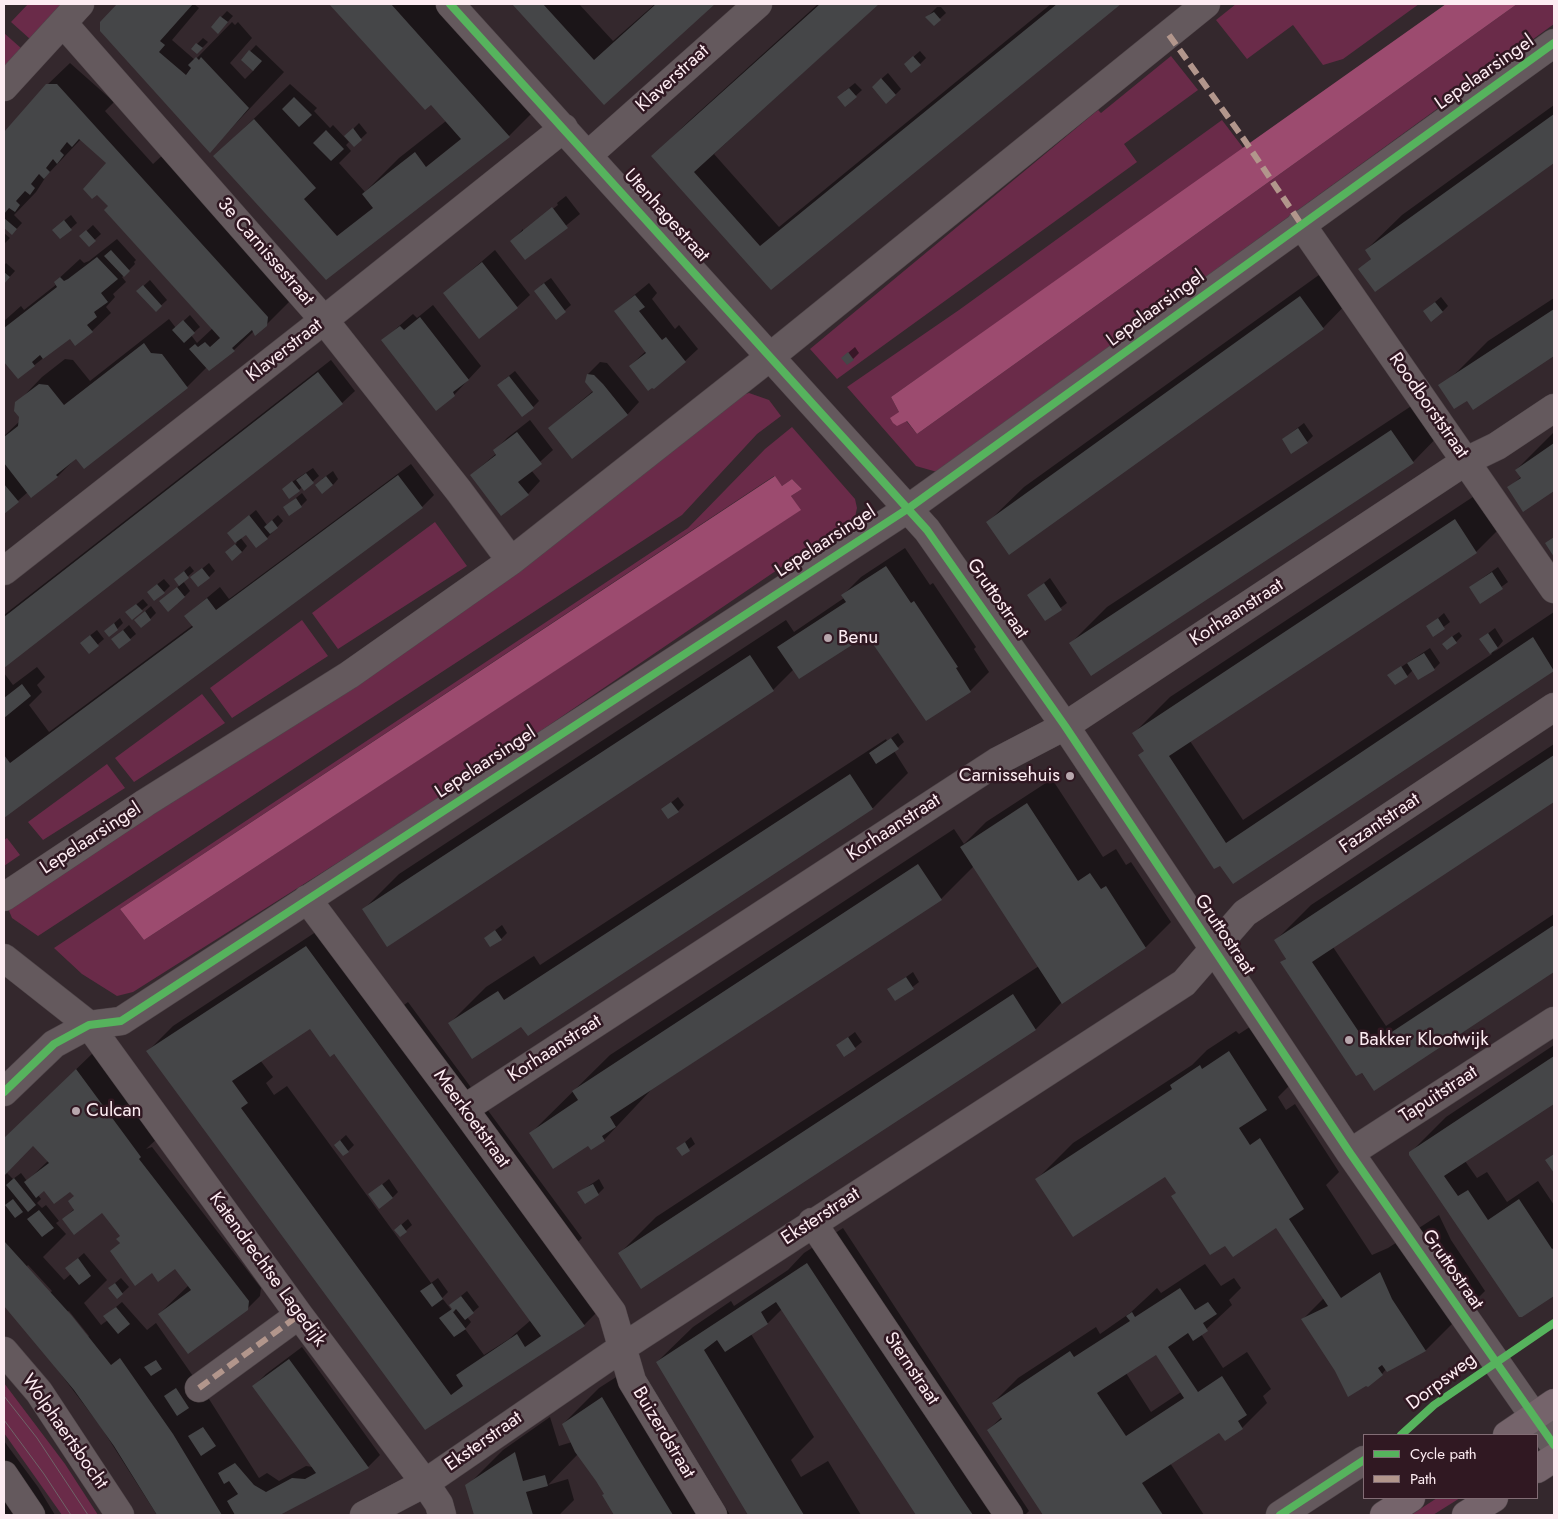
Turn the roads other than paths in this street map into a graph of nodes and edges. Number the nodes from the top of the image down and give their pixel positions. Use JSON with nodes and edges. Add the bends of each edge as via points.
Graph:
{"nodes":[{"id":1,"x":450,"y":4,"type":"edge"},
{"id":2,"x":758,"y":4,"type":"edge"},
{"id":3,"x":1194,"y":8,"type":"edge"},
{"id":4,"x":71,"y":13,"type":"edge"},
{"id":5,"x":1554,"y":43,"type":"edge"},
{"id":6,"x":4,"y":87,"type":"edge"},
{"id":7,"x":564,"y":128,"type":"junction"},
{"id":8,"x":588,"y":155,"type":"junction"},
{"id":9,"x":1301,"y":224,"type":"junction"},
{"id":10,"x":324,"y":320,"type":"junction"},
{"id":11,"x":771,"y":356,"type":"junction"},
{"id":12,"x":1554,"y":408,"type":"edge"},
{"id":13,"x":857,"y":450,"type":"joint"},
{"id":14,"x":1466,"y":461,"type":"junction"},
{"id":15,"x":908,"y":508,"type":"junction"},
{"id":16,"x":511,"y":561,"type":"junction"},
{"id":17,"x":4,"y":571,"type":"edge"},
{"id":18,"x":1554,"y":590,"type":"edge"},
{"id":19,"x":1554,"y":706,"type":"edge"},
{"id":20,"x":1065,"y":726,"type":"junction"},
{"id":21,"x":4,"y":897,"type":"edge"},
{"id":22,"x":307,"y":899,"type":"junction"},
{"id":23,"x":1213,"y":948,"type":"junction"},
{"id":24,"x":8,"y":961,"type":"edge"},
{"id":25,"x":1554,"y":1021,"type":"edge"},
{"id":26,"x":90,"y":1025,"type":"junction"},
{"id":27,"x":4,"y":1092,"type":"edge"},
{"id":28,"x":464,"y":1108,"type":"junction"},
{"id":29,"x":1350,"y":1153,"type":"junction"},
{"id":30,"x":812,"y":1222,"type":"junction"},
{"id":31,"x":299,"y":1315,"type":"junction"},
{"id":32,"x":623,"y":1347,"type":"junction"},
{"id":33,"x":4,"y":1351,"type":"edge"},
{"id":34,"x":199,"y":1388,"type":"dead end"},
{"id":35,"x":1544,"y":1410,"type":"edge"},
{"id":36,"x":1508,"y":1434,"type":"edge"},
{"id":37,"x":1554,"y":1445,"type":"edge"},
{"id":38,"x":1554,"y":1458,"type":"edge"},
{"id":39,"x":1363,"y":1461,"type":"edge"},
{"id":40,"x":1538,"y":1469,"type":"edge"},
{"id":41,"x":4,"y":1475,"type":"edge"},
{"id":42,"x":425,"y":1483,"type":"junction"},
{"id":43,"x":1409,"y":1499,"type":"edge"},
{"id":44,"x":1492,"y":1499,"type":"edge"},
{"id":45,"x":31,"y":1515,"type":"edge"},
{"id":46,"x":120,"y":1515,"type":"edge"},
{"id":47,"x":364,"y":1515,"type":"edge"},
{"id":48,"x":442,"y":1515,"type":"edge"},
{"id":49,"x":713,"y":1515,"type":"edge"},
{"id":50,"x":1009,"y":1515,"type":"edge"},
{"id":51,"x":1280,"y":1515,"type":"edge"},
{"id":52,"x":1384,"y":1515,"type":"edge"},
{"id":53,"x":1466,"y":1515,"type":"edge"}],
"edges":[{"from":1,"to":7,"type":"street","name":"Utenhagestraat"},
{"from":2,"to":8,"type":"street","name":"Klaverstraat"},
{"from":3,"to":11,"type":"street","name":"Lepelaarsingel"},
{"from":4,"to":6,"type":"street"},
{"from":4,"to":10,"type":"street","name":"3e Carnissestraat"},
{"from":5,"to":9,"type":"street","name":"Lepelaarsingel"},
{"from":7,"to":8,"type":"street","name":"Utenhagestraat"},
{"from":7,"to":10,"type":"street","name":"Klaverstraat"},
{"from":8,"to":11,"type":"street","name":"Utenhagestraat"},
{"from":9,"to":14,"type":"street","name":"Roodborststraat"},
{"from":9,"to":15,"type":"street","name":"Lepelaarsingel"},
{"from":10,"to":16,"type":"street","name":"3e Carnissestraat"},
{"from":10,"to":17,"type":"street","name":"Klaverstraat"},
{"from":11,"to":13,"type":"street","name":"Utenhagestraat"},
{"from":11,"to":16,"type":"street","name":"Lepelaarsingel"},
{"from":12,"to":14,"type":"street","name":"Korhaanstraat","via":[[1497,446]]},
{"from":13,"to":15,"type":"street","name":"Gruttostraat"},
{"from":14,"to":18,"type":"street","name":"Roodborststraat"},
{"from":14,"to":20,"type":"street","name":"Korhaanstraat"},
{"from":15,"to":20,"type":"street","name":"Gruttostraat","via":[[952,563]]},
{"from":15,"to":22,"type":"street","name":"Lepelaarsingel"},
{"from":16,"to":21,"type":"street","name":"Lepelaarsingel","via":[[349,675],[145,803]]},
{"from":19,"to":23,"type":"street","name":"Fazantstraat","via":[[1245,913]]},
{"from":20,"to":23,"type":"street","name":"Gruttostraat"},
{"from":20,"to":28,"type":"street","name":"Korhaanstraat","via":[[998,761]]},
{"from":22,"to":26,"type":"street","name":"Lepelaarsingel","via":[[121,1021]]},
{"from":22,"to":28,"type":"street","name":"Meerkoetstraat"},
{"from":23,"to":29,"type":"street","name":"Gruttostraat"},
{"from":23,"to":30,"type":"street","name":"Eksterstraat","via":[[1184,982]]},
{"from":24,"to":26,"type":"street","name":"Katendrechtse Lagedijk"},
{"from":25,"to":29,"type":"street","name":"Tapuitstraat"},
{"from":26,"to":27,"type":"street","via":[[54,1044]]},
{"from":26,"to":31,"type":"street","name":"Katendrechtse Lagedijk"},
{"from":28,"to":32,"type":"street","name":"Meerkoetstraat","via":[[612,1312]]},
{"from":29,"to":35,"type":"street","name":"Gruttostraat"},
{"from":30,"to":32,"type":"street","name":"Eksterstraat"},
{"from":30,"to":50,"type":"street","name":"Sternstraat"},
{"from":31,"to":34,"type":"street"},
{"from":31,"to":42,"type":"street","name":"Katendrechtse Lagedijk"},
{"from":32,"to":42,"type":"street","name":"Eksterstraat"},
{"from":32,"to":49,"type":"street","name":"Buizerdstraat","via":[[632,1381]]},
{"from":33,"to":46,"type":"street","name":"Wolphaertsbocht","via":[[39,1392]]},
{"from":35,"to":36,"type":"main road"},
{"from":35,"to":37,"type":"street","name":"Gruttostraat"},
{"from":38,"to":40,"type":"main road"},
{"from":39,"to":51,"type":"street"},
{"from":41,"to":45,"type":"street"},
{"from":42,"to":47,"type":"street","name":"Eksterstraat"},
{"from":42,"to":48,"type":"street","name":"Katendrechtse Lagedijk","via":[[439,1504]]},
{"from":43,"to":52,"type":"main road"},
{"from":44,"to":53,"type":"main road"}]}
